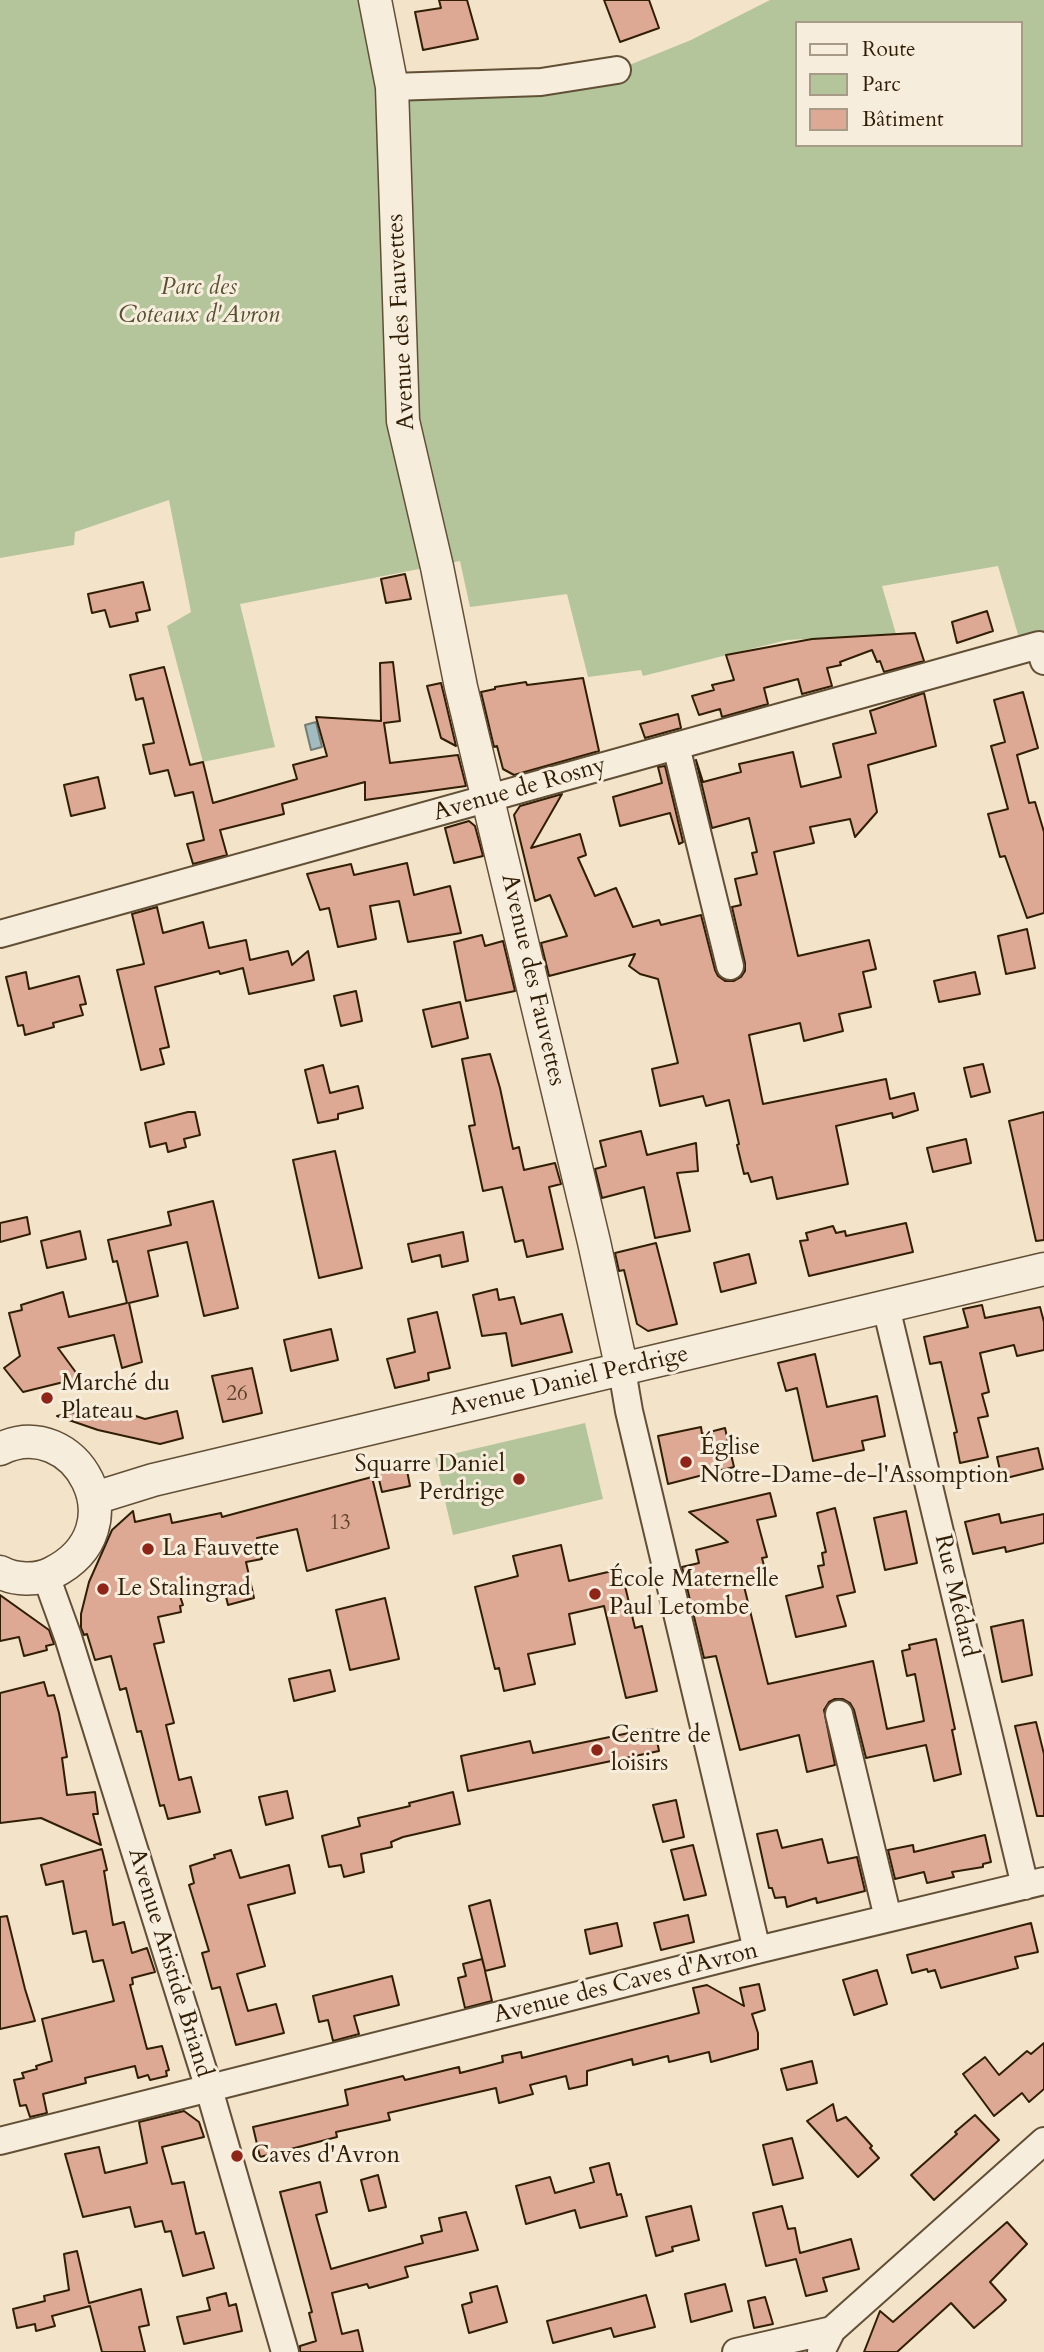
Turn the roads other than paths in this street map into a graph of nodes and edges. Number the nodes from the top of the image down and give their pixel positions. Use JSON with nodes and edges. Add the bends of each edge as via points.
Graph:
{"nodes":[{"id":1,"x":376,"y":0,"type":"edge"},
{"id":2,"x":617,"y":70,"type":"dead end"},
{"id":3,"x":392,"y":88,"type":"junction"},
{"id":4,"x":1041,"y":653,"type":"edge"},
{"id":5,"x":676,"y":746,"type":"junction"},
{"id":6,"x":488,"y":800,"type":"junction"},
{"id":7,"x":0,"y":934,"type":"edge"},
{"id":8,"x":730,"y":966,"type":"dead end"},
{"id":9,"x":1044,"y":1269,"type":"edge"},
{"id":10,"x":886,"y":1307,"type":"junction"},
{"id":11,"x":622,"y":1370,"type":"junction"},
{"id":12,"x":1,"y":1443,"type":"edge"},
{"id":13,"x":95,"y":1498,"type":"junction"},
{"id":14,"x":0,"y":1572,"type":"edge"},
{"id":15,"x":47,"y":1576,"type":"junction"},
{"id":16,"x":839,"y":1714,"type":"dead end"},
{"id":17,"x":1034,"y":1883,"type":"edge"},
{"id":18,"x":888,"y":1918,"type":"junction"},
{"id":19,"x":757,"y":1950,"type":"junction"},
{"id":20,"x":209,"y":2089,"type":"junction"},
{"id":21,"x":0,"y":2139,"type":"edge"},
{"id":22,"x":1044,"y":2141,"type":"edge"},
{"id":23,"x":826,"y":2341,"type":"edge"},
{"id":24,"x":285,"y":2352,"type":"edge"},
{"id":25,"x":736,"y":2352,"type":"edge"}],
"edges":[{"from":1,"to":3,"type":"street","name":"Avenue des Fauvettes"},
{"from":2,"to":3,"type":"street","via":[[541,82]]},
{"from":3,"to":6,"type":"street","name":"Avenue des Fauvettes","via":[[403,421]]},
{"from":4,"to":5,"type":"street","name":"Avenue de Rosny"},
{"from":5,"to":6,"type":"street","name":"Avenue de Rosny"},
{"from":5,"to":8,"type":"street"},
{"from":6,"to":7,"type":"street","name":"Avenue de Rosny"},
{"from":6,"to":11,"type":"street","name":"Avenue des Fauvettes"},
{"from":9,"to":10,"type":"street","name":"Avenue Daniel Perdrige"},
{"from":10,"to":11,"type":"street","name":"Avenue Daniel Perdrige"},
{"from":10,"to":17,"type":"street","name":"Rue Médard"},
{"from":11,"to":13,"type":"street","name":"Avenue Daniel Perdrige","via":[[153,1480]]},
{"from":11,"to":19,"type":"street","name":"Avenue des Fauvettes"},
{"from":12,"to":13,"type":"street","via":[[38,1443],[71,1458],[85,1472]]},
{"from":13,"to":15,"type":"street","via":[[95,1523],[86,1546],[69,1565]]},
{"from":14,"to":15,"type":"street","via":[[25,1579]]},
{"from":15,"to":20,"type":"street","name":"Avenue Aristide Briand"},
{"from":16,"to":18,"type":"street"},
{"from":17,"to":18,"type":"street","name":"Avenue des Caves d'Avron"},
{"from":18,"to":19,"type":"street","name":"Avenue des Caves d'Avron"},
{"from":19,"to":20,"type":"street","name":"Avenue des Caves d'Avron"},
{"from":20,"to":21,"type":"street","name":"Avenue des Caves d'Avron"},
{"from":20,"to":24,"type":"street","name":"Avenue Aristide Briand"},
{"from":22,"to":23,"type":"street"},
{"from":23,"to":25,"type":"street"}]}
